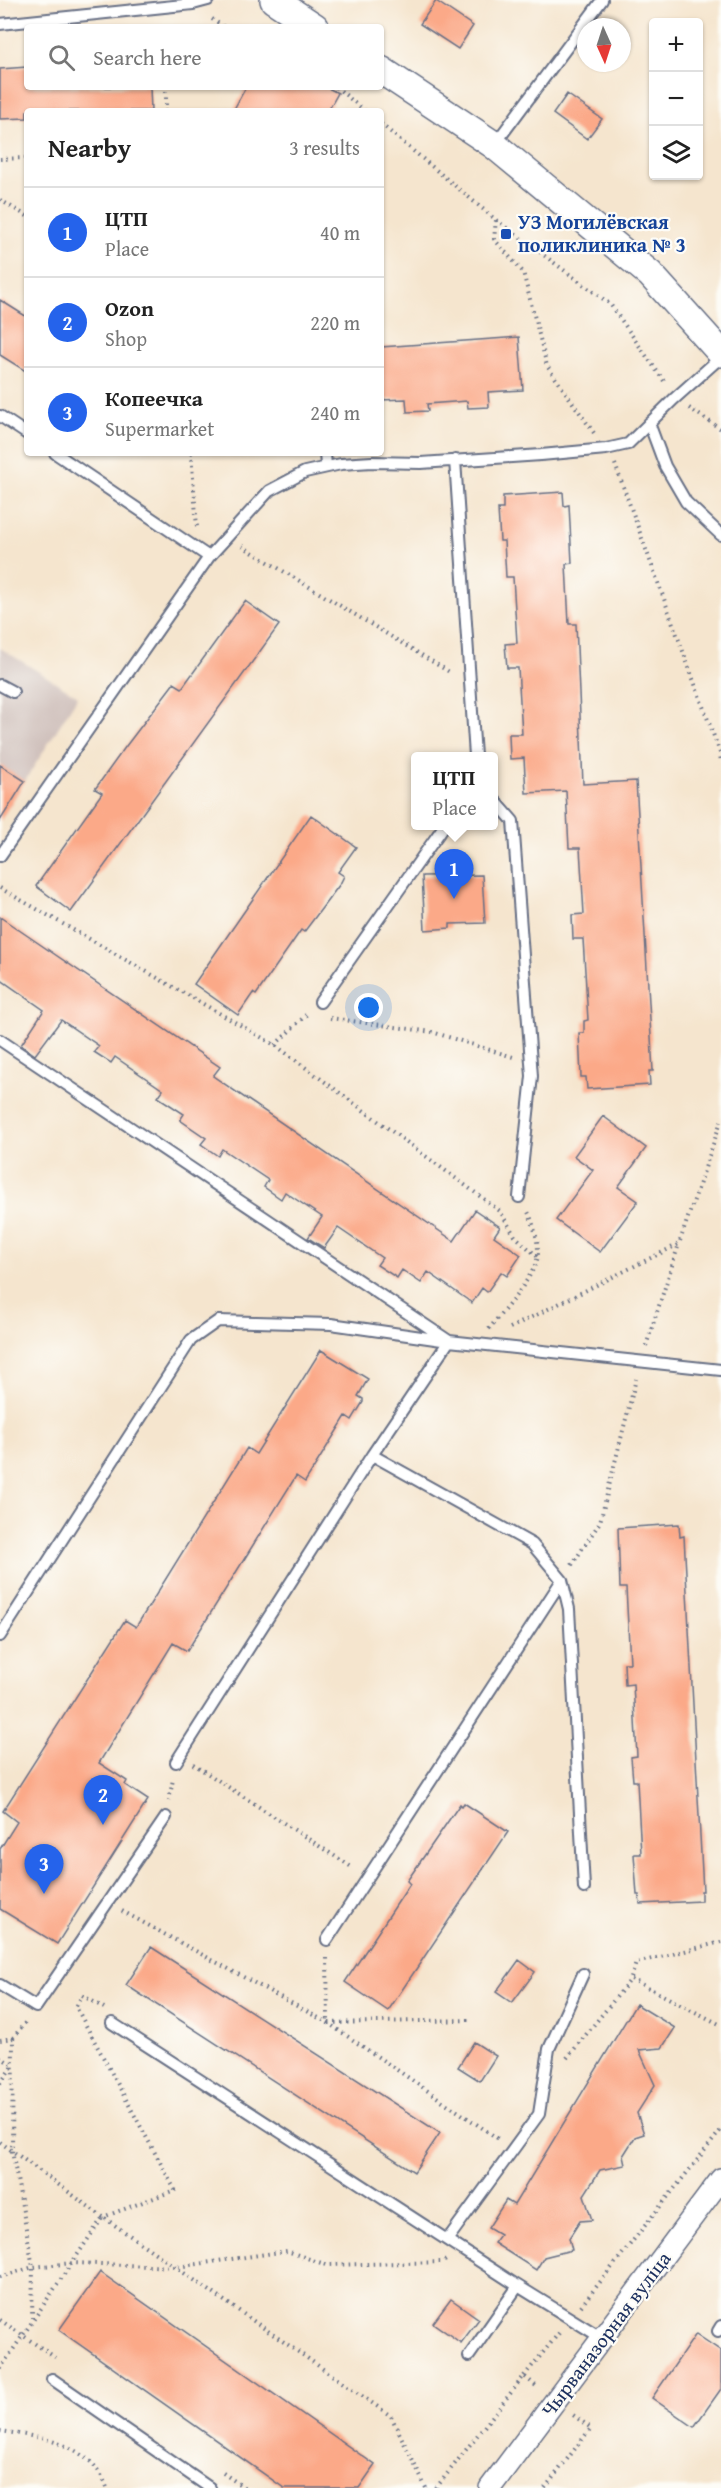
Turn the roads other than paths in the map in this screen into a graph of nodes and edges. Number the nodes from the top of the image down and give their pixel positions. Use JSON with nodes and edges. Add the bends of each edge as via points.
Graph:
{"nodes":[{"id":1,"x":208,"y":0,"type":"edge"},
{"id":2,"x":274,"y":0,"type":"edge"},
{"id":3,"x":602,"y":0,"type":"edge"},
{"id":4,"x":0,"y":24,"type":"edge"},
{"id":5,"x":310,"y":24,"type":"edge"},
{"id":6,"x":384,"y":72,"type":"edge"},
{"id":7,"x":494,"y":145,"type":"junction"},
{"id":8,"x":721,"y":355,"type":"edge"},
{"id":9,"x":0,"y":416,"type":"edge"},
{"id":10,"x":649,"y":423,"type":"junction"},
{"id":11,"x":24,"y":432,"type":"edge"},
{"id":12,"x":59,"y":456,"type":"edge"},
{"id":13,"x":325,"y":456,"type":"edge"},
{"id":14,"x":455,"y":460,"type":"junction"},
{"id":15,"x":326,"y":466,"type":"junction"},
{"id":16,"x":721,"y":535,"type":"edge"},
{"id":17,"x":209,"y":556,"type":"junction"},
{"id":18,"x":0,"y":685,"type":"edge"},
{"id":19,"x":13,"y":692,"type":"dead end"},
{"id":20,"x":475,"y":752,"type":"edge"},
{"id":21,"x":498,"y":804,"type":"edge"},
{"id":22,"x":440,"y":830,"type":"edge"},
{"id":23,"x":0,"y":856,"type":"edge"},
{"id":24,"x":320,"y":1002,"type":"road end"},
{"id":25,"x":0,"y":1040,"type":"edge"},
{"id":26,"x":519,"y":1197,"type":"road end"},
{"id":27,"x":449,"y":1341,"type":"junction"},
{"id":28,"x":721,"y":1370,"type":"edge"},
{"id":29,"x":372,"y":1455,"type":"junction"},
{"id":30,"x":562,"y":1580,"type":"junction"},
{"id":31,"x":0,"y":1636,"type":"edge"},
{"id":32,"x":178,"y":1759,"type":"road end"},
{"id":33,"x":166,"y":1817,"type":"road end"},
{"id":34,"x":584,"y":1888,"type":"dead end"},
{"id":35,"x":327,"y":1940,"type":"road end"},
{"id":36,"x":583,"y":1974,"type":"dead end"},
{"id":37,"x":0,"y":1985,"type":"edge"},
{"id":38,"x":112,"y":2024,"type":"dead end"},
{"id":39,"x":718,"y":2189,"type":"edge"},
{"id":40,"x":448,"y":2239,"type":"junction"},
{"id":41,"x":518,"y":2286,"type":"junction"},
{"id":42,"x":602,"y":2338,"type":"junction"},
{"id":43,"x":469,"y":2356,"type":"dead end"},
{"id":44,"x":52,"y":2379,"type":"dead end"},
{"id":45,"x":210,"y":2488,"type":"edge"},
{"id":46,"x":490,"y":2488,"type":"edge"}],
"edges":[{"from":1,"to":4,"type":"lane"},
{"from":2,"to":5,"type":"street"},
{"from":3,"to":7,"type":"lane"},
{"from":6,"to":7,"type":"street"},
{"from":7,"to":8,"type":"street","via":[[650,274]]},
{"from":8,"to":10,"type":"lane"},
{"from":9,"to":11,"type":"lane"},
{"from":10,"to":14,"type":"lane","via":[[628,444],[606,449]]},
{"from":10,"to":16,"type":"lane","via":[[665,466],[686,502]]},
{"from":12,"to":17,"type":"lane"},
{"from":13,"to":15,"type":"lane"},
{"from":14,"to":15,"type":"lane"},
{"from":14,"to":20,"type":"lane"},
{"from":15,"to":17,"type":"lane","via":[[269,491]]},
{"from":17,"to":23,"type":"lane"},
{"from":18,"to":19,"type":"lane"},
{"from":21,"to":26,"type":"lane","via":[[513,821],[532,1076]]},
{"from":22,"to":24,"type":"lane"},
{"from":25,"to":27,"type":"lane"},
{"from":27,"to":28,"type":"lane"},
{"from":27,"to":29,"type":"lane"},
{"from":27,"to":31,"type":"lane","via":[[332,1324],[218,1321],[191,1340]]},
{"from":29,"to":30,"type":"lane","via":[[532,1544]]},
{"from":29,"to":32,"type":"lane"},
{"from":30,"to":34,"type":"lane","via":[[569,1609]]},
{"from":30,"to":35,"type":"lane"},
{"from":33,"to":37,"type":"lane","via":[[36,2007]]},
{"from":36,"to":40,"type":"lane","via":[[549,2049],[538,2114]]},
{"from":38,"to":40,"type":"lane"},
{"from":39,"to":42,"type":"street","name":"Чырваназорная вуліца"},
{"from":40,"to":41,"type":"lane"},
{"from":41,"to":42,"type":"lane"},
{"from":41,"to":43,"type":"lane"},
{"from":42,"to":46,"type":"street","name":"Чырваназорная вуліца"},
{"from":44,"to":45,"type":"lane"}]}
